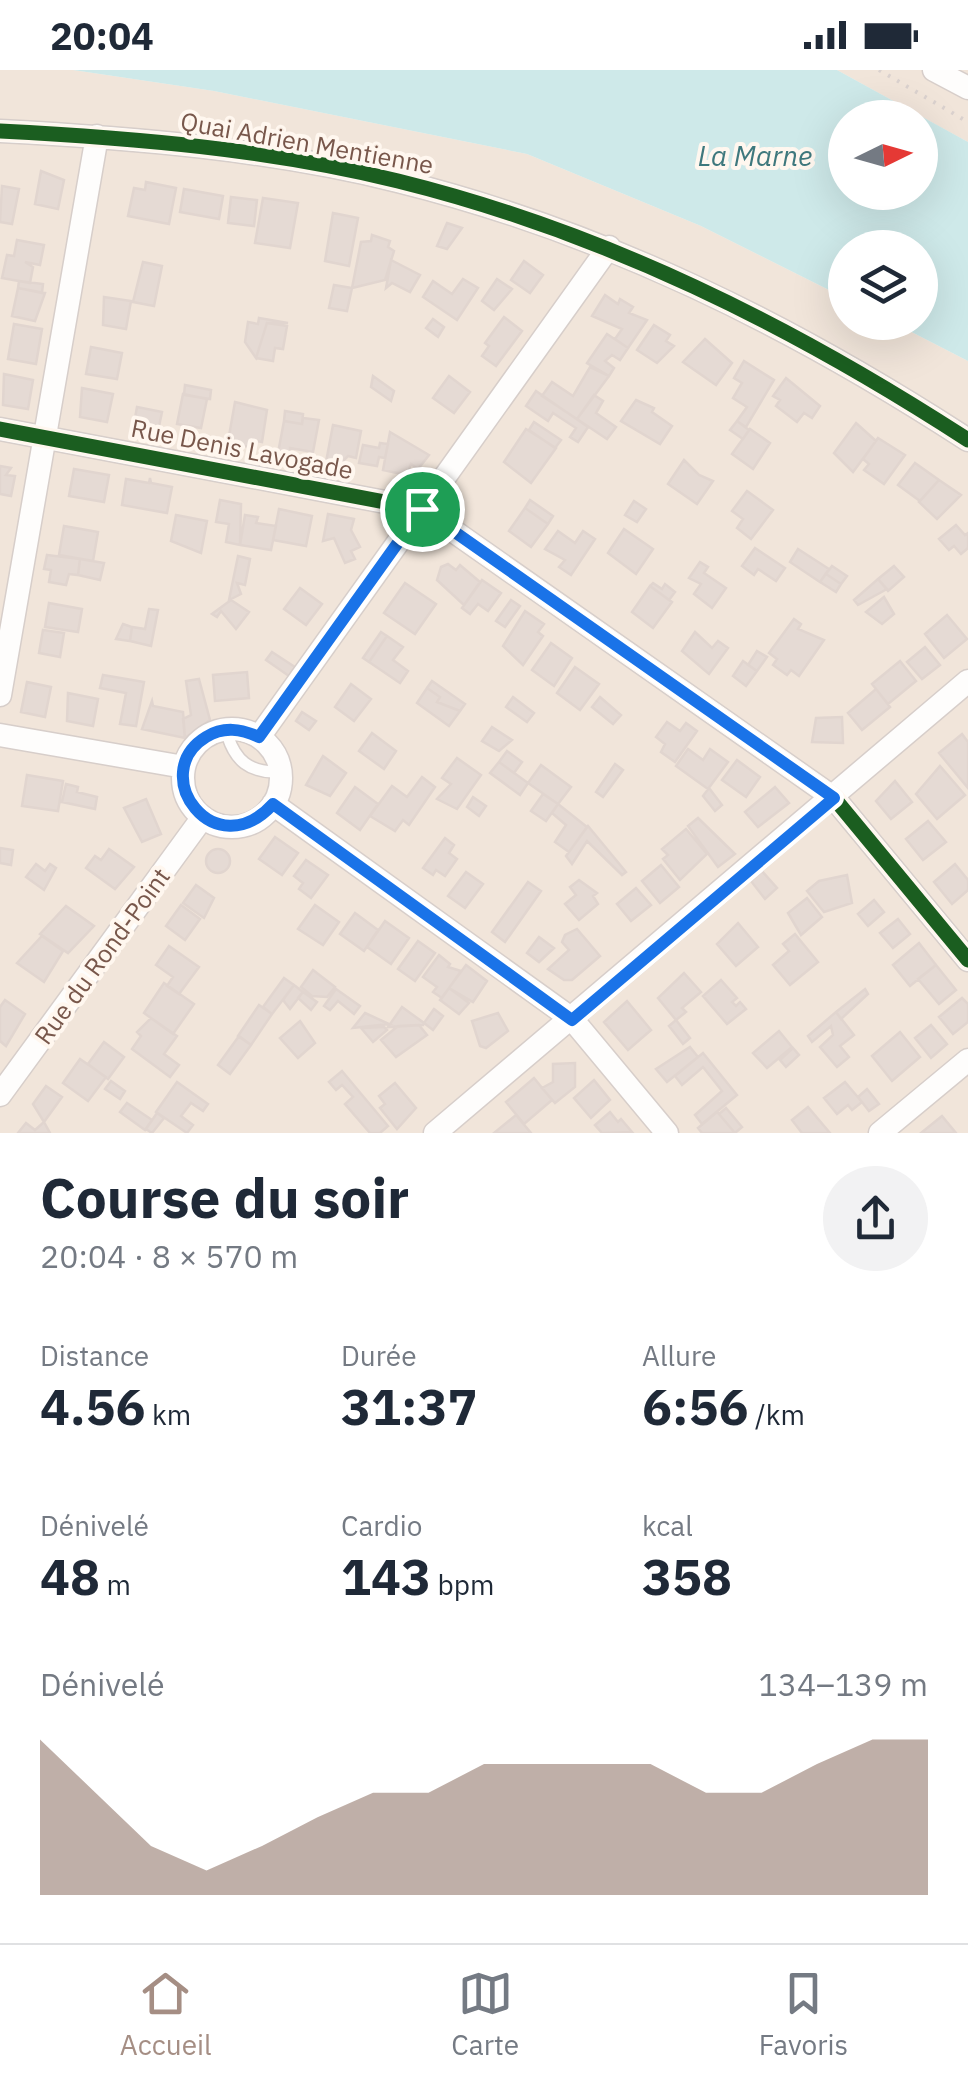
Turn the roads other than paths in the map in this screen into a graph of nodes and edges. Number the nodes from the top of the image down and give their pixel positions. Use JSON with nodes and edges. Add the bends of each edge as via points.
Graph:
{"nodes":[{"id":1,"x":934,"y":70,"type":"edge"},
{"id":2,"x":968,"y":88,"type":"edge"},
{"id":3,"x":0,"y":131,"type":"edge"},
{"id":4,"x":97,"y":136,"type":"junction"},
{"id":5,"x":610,"y":248,"type":"junction"},
{"id":6,"x":0,"y":430,"type":"edge"},
{"id":7,"x":46,"y":438,"type":"junction"},
{"id":8,"x":968,"y":440,"type":"edge"},
{"id":9,"x":422,"y":509,"type":"junction"},
{"id":10,"x":968,"y":681,"type":"edge"},
{"id":11,"x":0,"y":694,"type":"edge"},
{"id":12,"x":0,"y":735,"type":"edge"},
{"id":13,"x":228,"y":737,"type":"dead end"},
{"id":14,"x":259,"y":737,"type":"junction"},
{"id":15,"x":184,"y":767,"type":"junction"},
{"id":16,"x":274,"y":772,"type":"dead end"},
{"id":17,"x":834,"y":798,"type":"junction"},
{"id":18,"x":273,"y":804,"type":"junction"},
{"id":19,"x":203,"y":818,"type":"junction"},
{"id":20,"x":968,"y":960,"type":"edge"},
{"id":21,"x":572,"y":1020,"type":"junction"},
{"id":22,"x":968,"y":1060,"type":"edge"},
{"id":23,"x":0,"y":1095,"type":"edge"},
{"id":24,"x":434,"y":1133,"type":"edge"},
{"id":25,"x":667,"y":1133,"type":"edge"},
{"id":26,"x":880,"y":1133,"type":"edge"}],
"edges":[{"from":1,"to":2,"type":"street"},
{"from":3,"to":4,"type":"street","name":"Quai Adrien Mentienne"},
{"from":4,"to":5,"type":"street","name":"Quai Adrien Mentienne","via":[[236,151],[394,180]]},
{"from":4,"to":7,"type":"street"},
{"from":5,"to":8,"type":"street","name":"Quai Adrien Mentienne","via":[[808,342]]},
{"from":5,"to":9,"type":"street"},
{"from":6,"to":7,"type":"street","name":"Rue Denis Lavogade"},
{"from":7,"to":9,"type":"street","name":"Rue Denis Lavogade"},
{"from":7,"to":11,"type":"street"},
{"from":9,"to":14,"type":"street"},
{"from":9,"to":17,"type":"street","name":"Rue Denis Lavogade"},
{"from":10,"to":17,"type":"street"},
{"from":12,"to":15,"type":"street"},
{"from":13,"to":16,"type":"lane","via":[[248,767]]},
{"from":14,"to":15,"type":"street","via":[[244,730],[214,732],[200,740]]},
{"from":14,"to":18,"type":"street","via":[[278,760]]},
{"from":15,"to":19,"type":"street","via":[[186,795]]},
{"from":17,"to":20,"type":"street","name":"Rue Denis Lavogade"},
{"from":17,"to":21,"type":"street"},
{"from":18,"to":19,"type":"street","via":[[233,827]]},
{"from":18,"to":21,"type":"street"},
{"from":19,"to":23,"type":"street","name":"Rue du Rond-Point"},
{"from":21,"to":24,"type":"street"},
{"from":21,"to":25,"type":"street"},
{"from":22,"to":26,"type":"street"}]}
